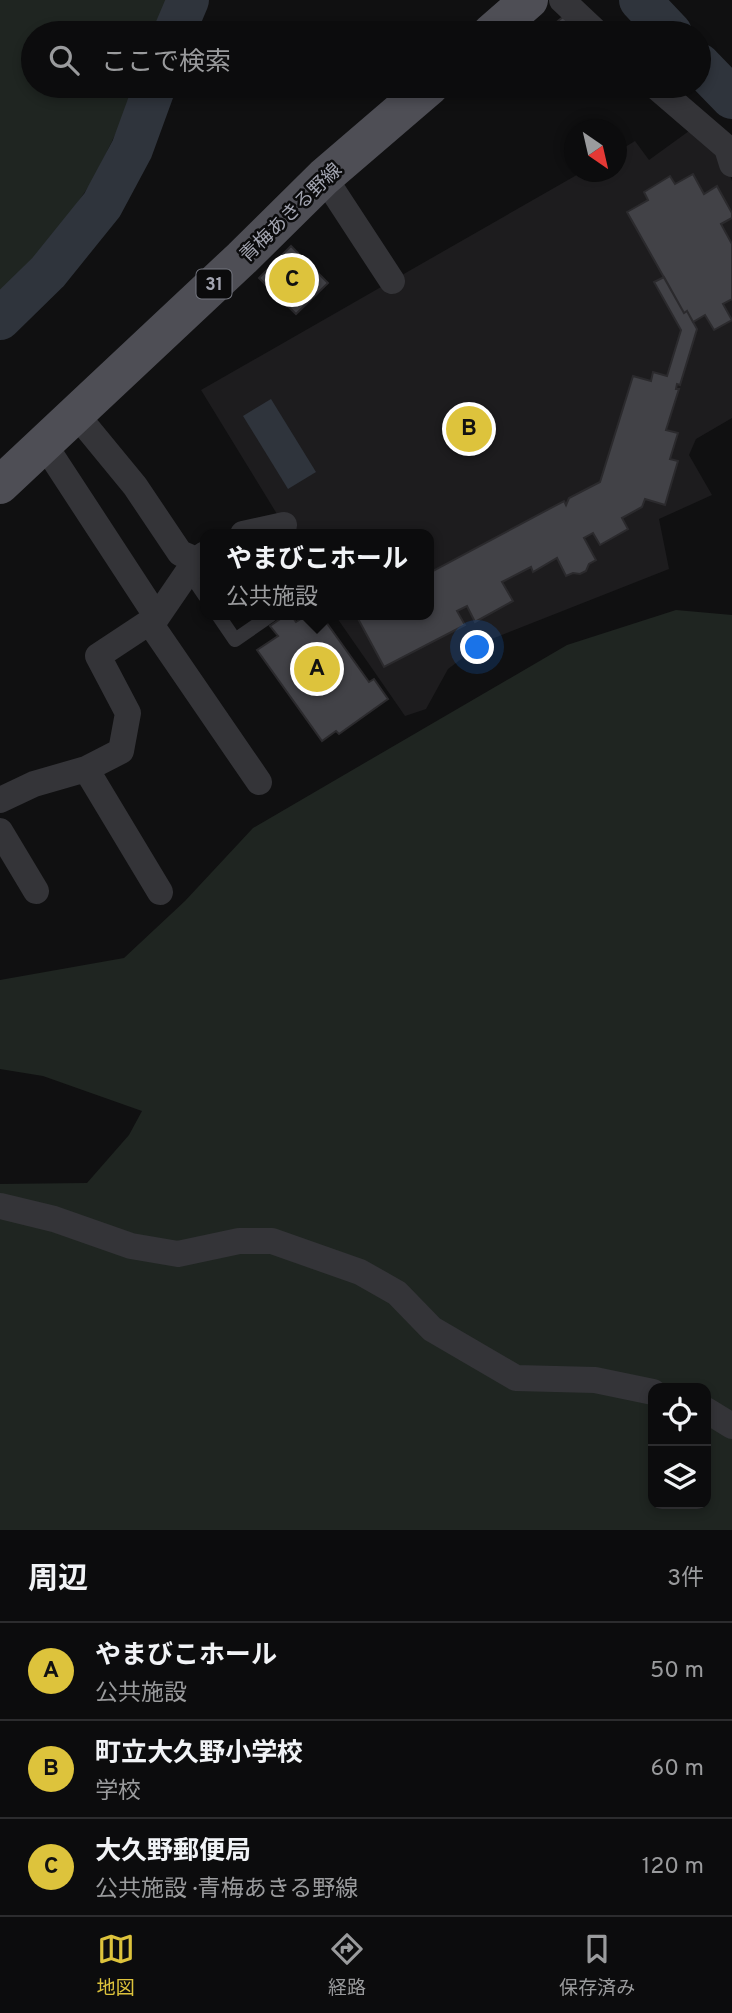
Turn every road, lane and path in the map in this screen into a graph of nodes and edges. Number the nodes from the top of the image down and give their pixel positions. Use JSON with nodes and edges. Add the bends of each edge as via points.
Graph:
{"nodes":[{"id":1,"x":529,"y":0,"type":"edge"},
{"id":2,"x":562,"y":0,"type":"edge"},
{"id":3,"x":505,"y":21,"type":"edge"},
{"id":4,"x":584,"y":21,"type":"edge"},
{"id":5,"x":416,"y":98,"type":"edge"},
{"id":6,"x":668,"y":98,"type":"edge"},
{"id":7,"x":730,"y":155,"type":"edge"},
{"id":8,"x":324,"y":177,"type":"junction"},
{"id":9,"x":392,"y":281,"type":"dead end"},
{"id":10,"x":75,"y":413,"type":"junction"},
{"id":11,"x":44,"y":444,"type":"junction"},
{"id":12,"x":0,"y":485,"type":"edge"},
{"id":13,"x":197,"y":562,"type":"edge"},
{"id":14,"x":154,"y":620,"type":"junction"},
{"id":15,"x":221,"y":620,"type":"edge"},
{"id":16,"x":264,"y":620,"type":"edge"},
{"id":17,"x":86,"y":769,"type":"junction"},
{"id":18,"x":259,"y":782,"type":"dead end"},
{"id":19,"x":0,"y":800,"type":"edge"},
{"id":20,"x":0,"y":831,"type":"edge"},
{"id":21,"x":36,"y":891,"type":"dead end"},
{"id":22,"x":160,"y":892,"type":"dead end"},
{"id":23,"x":0,"y":1206,"type":"edge"},
{"id":24,"x":648,"y":1391,"type":"edge"},
{"id":25,"x":711,"y":1413,"type":"edge"},
{"id":26,"x":732,"y":1426,"type":"edge"}],
"edges":[{"from":1,"to":3,"type":"main road"},
{"from":2,"to":4,"type":"street"},
{"from":5,"to":8,"type":"main road","name":"青梅あきる野線","number":"31"},
{"from":6,"to":7,"type":"street"},
{"from":8,"to":9,"type":"street"},
{"from":8,"to":10,"type":"main road","name":"青梅あきる野線","number":"31"},
{"from":10,"to":11,"type":"main road","name":"青梅あきる野線","number":"31"},
{"from":10,"to":13,"type":"street","via":[[135,486],[180,553]]},
{"from":11,"to":12,"type":"main road","name":"青梅あきる野線","number":"31"},
{"from":11,"to":14,"type":"street"},
{"from":13,"to":14,"type":"street"},
{"from":14,"to":17,"type":"street","via":[[98,656],[128,713],[121,751]]},
{"from":14,"to":18,"type":"street"},
{"from":15,"to":16,"type":"lane","via":[[235,640]]},
{"from":17,"to":19,"type":"street","via":[[34,784]]},
{"from":17,"to":22,"type":"street"},
{"from":20,"to":21,"type":"street"},
{"from":23,"to":24,"type":"street","via":[[54,1219],[131,1247],[178,1254],[239,1241],[272,1241],[360,1272],[397,1293],[432,1329],[516,1378],[595,1380]]},
{"from":25,"to":26,"type":"street"}]}
